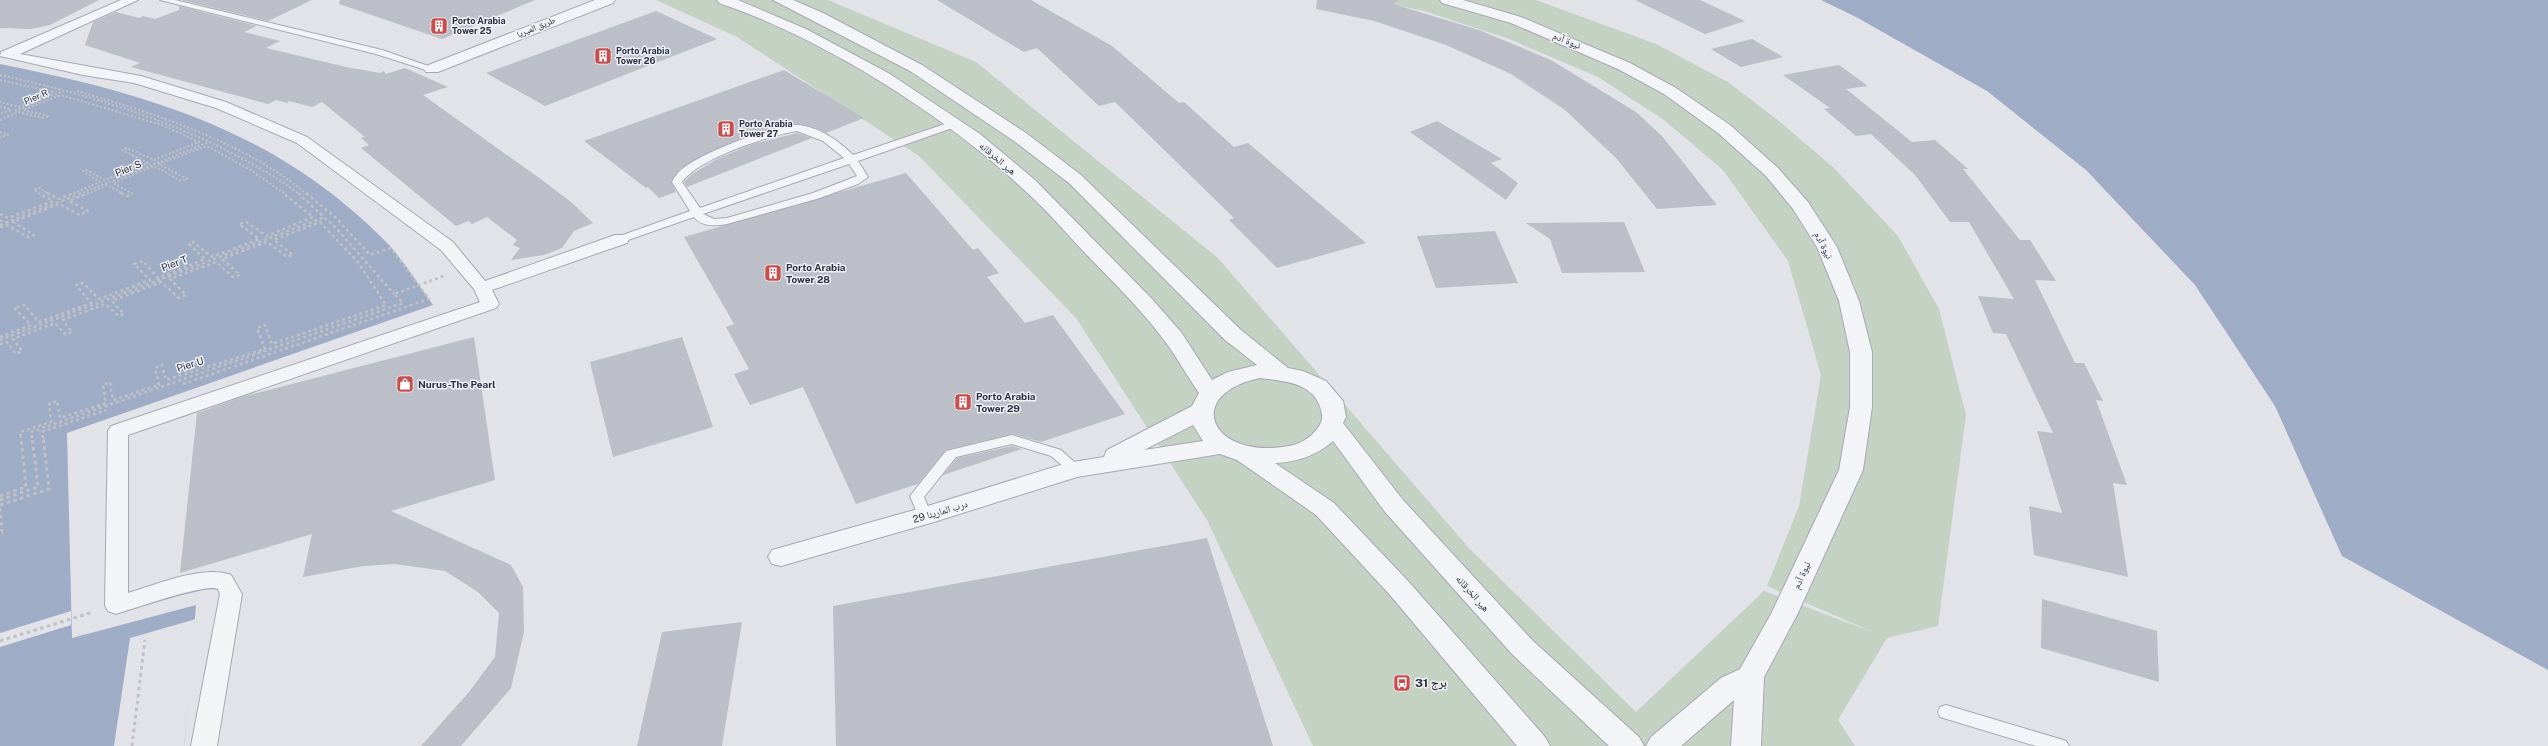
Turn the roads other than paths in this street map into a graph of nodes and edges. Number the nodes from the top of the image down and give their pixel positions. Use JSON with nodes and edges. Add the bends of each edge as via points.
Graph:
{"nodes":[{"id":1,"x":132,"y":0,"type":"edge"},
{"id":2,"x":164,"y":0,"type":"edge"},
{"id":3,"x":724,"y":0,"type":"edge"},
{"id":4,"x":780,"y":0,"type":"edge"},
{"id":5,"x":1447,"y":0,"type":"edge"},
{"id":6,"x":601,"y":1,"type":"edge"},
{"id":7,"x":3,"y":54,"type":"edge"},
{"id":8,"x":432,"y":69,"type":"joint"},
{"id":9,"x":954,"y":124,"type":"junction"},
{"id":10,"x":852,"y":159,"type":"junction"},
{"id":11,"x":696,"y":213,"type":"junction"},
{"id":12,"x":621,"y":239,"type":"joint"},
{"id":13,"x":482,"y":288,"type":"junction"},
{"id":14,"x":1280,"y":372,"type":"junction"},
{"id":15,"x":1206,"y":402,"type":"junction"},
{"id":16,"x":1333,"y":425,"type":"junction"},
{"id":17,"x":1223,"y":446,"type":"junction"},
{"id":18,"x":1246,"y":454,"type":"junction"},
{"id":19,"x":1086,"y":467,"type":"junction"},
{"id":20,"x":925,"y":516,"type":"junction"},
{"id":21,"x":781,"y":557,"type":"dead end"},
{"id":22,"x":1750,"y":677,"type":"junction"},
{"id":23,"x":1946,"y":712,"type":"dead end"},
{"id":24,"x":204,"y":746,"type":"edge"},
{"id":25,"x":1535,"y":746,"type":"edge"},
{"id":26,"x":1629,"y":746,"type":"edge"},
{"id":27,"x":1645,"y":746,"type":"edge"},
{"id":28,"x":1662,"y":746,"type":"edge"},
{"id":29,"x":1746,"y":746,"type":"edge"},
{"id":30,"x":2060,"y":746,"type":"edge"}],
"edges":[{"from":1,"to":7,"type":"street"},
{"from":2,"to":8,"type":"lane","via":[[379,52]]},
{"from":3,"to":9,"type":"street","name":"هير الخرقانه","via":[[801,32],[884,77]]},
{"from":4,"to":14,"type":"street","via":[[818,16],[916,68],[1020,137],[1075,179],[1232,335]]},
{"from":5,"to":22,"type":"street","name":"نيوة آدم","via":[[1516,20],[1579,45],[1670,91],[1724,129],[1772,172],[1801,206],[1827,247],[1849,301],[1861,352],[1861,407],[1851,470],[1784,615]]},
{"from":6,"to":8,"type":"street","name":"طريق الميريا"},
{"from":7,"to":13,"type":"street","via":[[83,71],[136,78],[221,105],[302,140],[447,246]]},
{"from":9,"to":10,"type":"lane"},
{"from":9,"to":15,"type":"street","name":"هير الخرقانه","via":[[1028,184],[1144,302],[1174,337]]},
{"from":10,"to":11,"type":"lane"},
{"from":10,"to":11,"type":"lane","via":[[863,177],[859,181],[715,223],[701,219]]},
{"from":10,"to":11,"type":"lane","via":[[812,130],[797,128],[768,133],[704,160],[684,172],[677,182]]},
{"from":11,"to":12,"type":"lane"},
{"from":12,"to":13,"type":"street"},
{"from":13,"to":24,"type":"street","via":[[490,304],[118,431],[116,605],[202,581],[221,580],[228,585],[231,594]]},
{"from":14,"to":15,"type":"street","via":[[1260,371],[1222,382]]},
{"from":14,"to":16,"type":"street","via":[[1301,376],[1318,385],[1330,396],[1336,410]]},
{"from":15,"to":17,"type":"street","via":[[1203,424],[1210,436]]},
{"from":15,"to":19,"type":"street","name":"درب المارينا 29"},
{"from":16,"to":18,"type":"street","via":[[1321,441],[1300,452],[1273,457]]},
{"from":16,"to":26,"type":"street","name":"هير الخرقانه","via":[[1394,506],[1522,647]]},
{"from":17,"to":18,"type":"street"},
{"from":17,"to":19,"type":"street","name":"درب المارينا 29"},
{"from":18,"to":25,"type":"street","via":[[1325,509],[1399,588]]},
{"from":19,"to":20,"type":"street","name":"درب المارينا 29"},
{"from":19,"to":20,"type":"lane","via":[[1056,453],[1012,439],[951,454],[917,496]]},
{"from":20,"to":21,"type":"street","name":"درب المارينا 29"},
{"from":22,"to":28,"type":"street","via":[[1730,686]]},
{"from":22,"to":29,"type":"street","name":"نيوة آدم"},
{"from":23,"to":30,"type":"lane"},
{"from":27,"to":28,"type":"street"}]}
